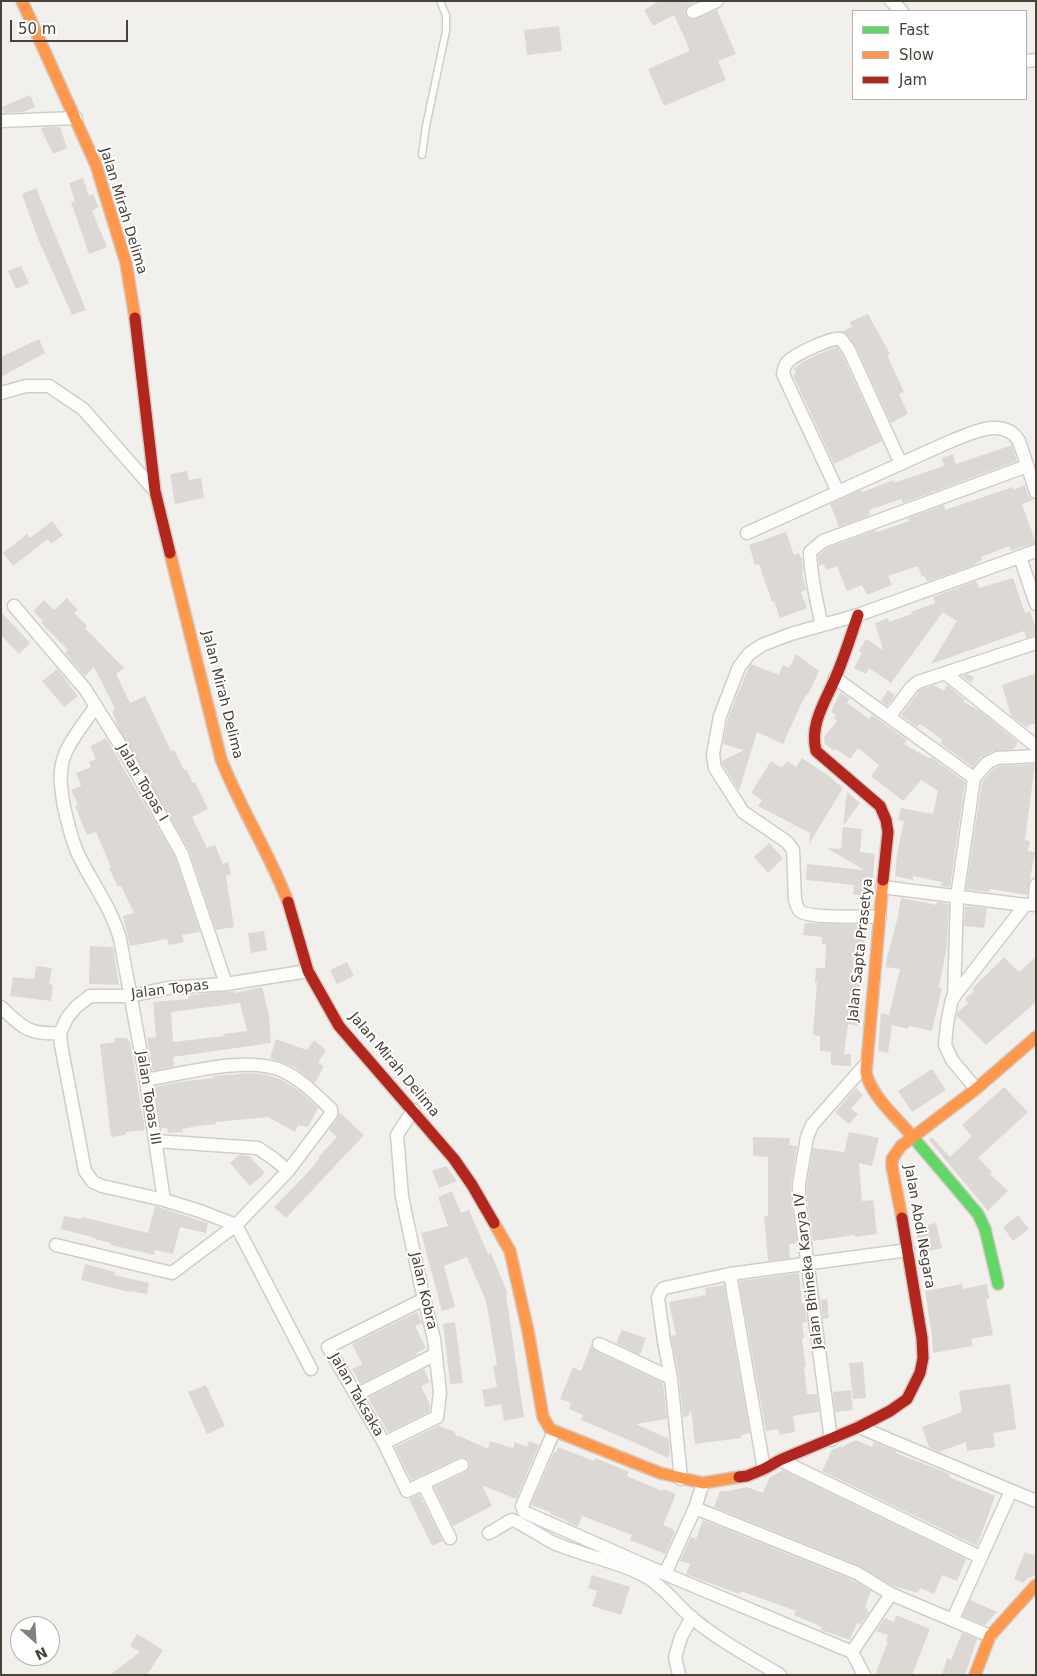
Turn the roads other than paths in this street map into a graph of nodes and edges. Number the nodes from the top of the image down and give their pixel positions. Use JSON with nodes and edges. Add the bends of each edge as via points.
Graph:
{"nodes":[{"id":1,"x":22,"y":1,"type":"edge"},
{"id":2,"x":440,"y":1,"type":"edge"},
{"id":3,"x":717,"y":1,"type":"edge"},
{"id":4,"x":891,"y":1,"type":"edge"},
{"id":5,"x":901,"y":10,"type":"edge"},
{"id":6,"x":693,"y":12,"type":"dead end"},
{"id":7,"x":76,"y":118,"type":"junction"},
{"id":8,"x":1,"y":121,"type":"edge"},
{"id":9,"x":422,"y":155,"type":"dead end"},
{"id":10,"x":1,"y":393,"type":"edge"},
{"id":11,"x":901,"y":464,"type":"junction"},
{"id":12,"x":1027,"y":466,"type":"junction"},
{"id":13,"x":155,"y":491,"type":"junction"},
{"id":14,"x":838,"y":492,"type":"junction"},
{"id":15,"x":1036,"y":492,"type":"edge"},
{"id":16,"x":746,"y":533,"type":"dead end"},
{"id":17,"x":1036,"y":551,"type":"edge"},
{"id":18,"x":1020,"y":557,"type":"junction"},
{"id":19,"x":1036,"y":604,"type":"edge"},
{"id":20,"x":14,"y":606,"type":"dead end"},
{"id":21,"x":858,"y":615,"type":"junction"},
{"id":22,"x":822,"y":625,"type":"junction"},
{"id":23,"x":1036,"y":643,"type":"edge"},
{"id":24,"x":945,"y":673,"type":"junction"},
{"id":25,"x":835,"y":678,"type":"junction"},
{"id":26,"x":96,"y":706,"type":"junction"},
{"id":27,"x":890,"y":717,"type":"junction"},
{"id":28,"x":1036,"y":746,"type":"edge"},
{"id":29,"x":1036,"y":756,"type":"edge"},
{"id":30,"x":974,"y":778,"type":"junction"},
{"id":31,"x":1036,"y":885,"type":"edge"},
{"id":32,"x":882,"y":887,"type":"junction"},
{"id":33,"x":957,"y":897,"type":"junction"},
{"id":34,"x":1032,"y":904,"type":"edge"},
{"id":35,"x":880,"y":917,"type":"junction"},
{"id":36,"x":308,"y":971,"type":"junction"},
{"id":37,"x":226,"y":984,"type":"junction"},
{"id":38,"x":130,"y":996,"type":"junction"},
{"id":39,"x":954,"y":997,"type":"junction"},
{"id":40,"x":1,"y":1007,"type":"edge"},
{"id":41,"x":1036,"y":1037,"type":"edge"},
{"id":42,"x":60,"y":1039,"type":"junction"},
{"id":43,"x":866,"y":1064,"type":"junction"},
{"id":44,"x":146,"y":1080,"type":"junction"},
{"id":45,"x":976,"y":1089,"type":"junction"},
{"id":46,"x":413,"y":1110,"type":"junction"},
{"id":47,"x":913,"y":1136,"type":"junction"},
{"id":48,"x":155,"y":1141,"type":"junction"},
{"id":49,"x":288,"y":1171,"type":"junction"},
{"id":50,"x":164,"y":1200,"type":"junction"},
{"id":51,"x":236,"y":1225,"type":"junction"},
{"id":52,"x":56,"y":1245,"type":"dead end"},
{"id":53,"x":908,"y":1250,"type":"junction"},
{"id":54,"x":807,"y":1264,"type":"junction"},
{"id":55,"x":730,"y":1274,"type":"junction"},
{"id":56,"x":998,"y":1284,"type":"dead end"},
{"id":57,"x":424,"y":1298,"type":"junction"},
{"id":58,"x":599,"y":1344,"type":"dead end"},
{"id":59,"x":436,"y":1354,"type":"junction"},
{"id":60,"x":311,"y":1369,"type":"dead end"},
{"id":61,"x":671,"y":1378,"type":"junction"},
{"id":62,"x":356,"y":1395,"type":"junction"},
{"id":63,"x":859,"y":1427,"type":"junction"},
{"id":64,"x":550,"y":1428,"type":"junction"},
{"id":65,"x":831,"y":1440,"type":"junction"},
{"id":66,"x":384,"y":1443,"type":"junction"},
{"id":67,"x":780,"y":1460,"type":"junction"},
{"id":68,"x":462,"y":1464,"type":"dead end"},
{"id":69,"x":764,"y":1470,"type":"junction"},
{"id":70,"x":682,"y":1479,"type":"junction"},
{"id":71,"x":703,"y":1483,"type":"junction"},
{"id":72,"x":423,"y":1484,"type":"junction"},
{"id":73,"x":1011,"y":1491,"type":"junction"},
{"id":74,"x":1036,"y":1501,"type":"edge"},
{"id":75,"x":695,"y":1508,"type":"junction"},
{"id":76,"x":489,"y":1533,"type":"dead end"},
{"id":77,"x":450,"y":1538,"type":"dead end"},
{"id":78,"x":980,"y":1557,"type":"junction"},
{"id":79,"x":665,"y":1574,"type":"junction"},
{"id":80,"x":1036,"y":1585,"type":"edge"},
{"id":81,"x":892,"y":1594,"type":"junction"},
{"id":82,"x":692,"y":1617,"type":"junction"},
{"id":83,"x":953,"y":1619,"type":"junction"},
{"id":84,"x":990,"y":1636,"type":"junction"},
{"id":85,"x":852,"y":1652,"type":"junction"},
{"id":86,"x":679,"y":1675,"type":"edge"},
{"id":87,"x":780,"y":1675,"type":"edge"},
{"id":88,"x":864,"y":1675,"type":"edge"},
{"id":89,"x":975,"y":1675,"type":"edge"}],
"edges":[{"from":1,"to":7,"type":"street","name":"Jalan Mirah Delima"},
{"from":2,"to":9,"type":"lane","via":[[446,15],[446,31]]},
{"from":3,"to":6,"type":"street"},
{"from":4,"to":5,"type":"street"},
{"from":7,"to":8,"type":"street"},
{"from":7,"to":13,"type":"street","name":"Jalan Mirah Delima","via":[[96,165],[126,263]]},
{"from":10,"to":13,"type":"street","via":[[26,386],[49,386],[82,409]]},
{"from":11,"to":12,"type":"street","via":[[974,432],[995,427],[1015,435]]},
{"from":11,"to":14,"type":"street"},
{"from":11,"to":14,"type":"street","via":[[849,350],[841,339],[831,339],[791,359],[783,374]]},
{"from":12,"to":15,"type":"street"},
{"from":12,"to":22,"type":"street","via":[[816,546],[810,552],[811,568]]},
{"from":13,"to":36,"type":"street","name":"Jalan Mirah Delima","via":[[221,759],[287,900]]},
{"from":14,"to":16,"type":"street"},
{"from":17,"to":18,"type":"street"},
{"from":18,"to":19,"type":"street"},
{"from":18,"to":21,"type":"street"},
{"from":20,"to":26,"type":"street","name":"Jalan Topas I"},
{"from":21,"to":22,"type":"street"},
{"from":21,"to":25,"type":"street","name":"Jalan Sapta Prasetya"},
{"from":22,"to":35,"type":"street","via":[[762,645],[749,654],[740,667],[720,716],[715,768],[743,812],[787,842],[793,850],[796,900],[800,912],[816,916]]},
{"from":23,"to":24,"type":"street"},
{"from":24,"to":27,"type":"street","via":[[918,682]]},
{"from":24,"to":28,"type":"street"},
{"from":25,"to":27,"type":"street"},
{"from":25,"to":32,"type":"street","name":"Jalan Sapta Prasetya","via":[[818,718],[813,743],[816,751],[880,806],[884,814],[888,832]]},
{"from":26,"to":37,"type":"street","name":"Jalan Topas I","via":[[182,854]]},
{"from":26,"to":38,"type":"street","name":"Jalan Topas III","via":[[65,754],[60,789],[78,854],[115,922]]},
{"from":27,"to":30,"type":"street"},
{"from":29,"to":30,"type":"street","via":[[997,758]]},
{"from":30,"to":33,"type":"street"},
{"from":31,"to":34,"type":"street"},
{"from":32,"to":33,"type":"street"},
{"from":32,"to":35,"type":"street","name":"Jalan Sapta Prasetya"},
{"from":33,"to":34,"type":"street"},
{"from":33,"to":39,"type":"street"},
{"from":34,"to":39,"type":"street"},
{"from":35,"to":43,"type":"street","name":"Jalan Sapta Prasetya"},
{"from":36,"to":37,"type":"street","name":"Jalan Topas"},
{"from":36,"to":46,"type":"street","name":"Jalan Mirah Delima","via":[[339,1026]]},
{"from":37,"to":38,"type":"street","name":"Jalan Topas","via":[[168,988]]},
{"from":38,"to":42,"type":"street","name":"Jalan Topas","via":[[90,996],[67,1018]]},
{"from":38,"to":44,"type":"street","name":"Jalan Topas III"},
{"from":39,"to":45,"type":"street","via":[[945,1046],[952,1060]]},
{"from":40,"to":42,"type":"street","via":[[25,1029]]},
{"from":41,"to":45,"type":"street","name":"Jalan Abdi Negara"},
{"from":42,"to":50,"type":"street","via":[[88,1177],[102,1186]]},
{"from":43,"to":47,"type":"street","name":"Jalan Sapta Prasetya","via":[[866,1075],[872,1088]]},
{"from":43,"to":54,"type":"street","name":"Jalan Bhineka Karya IV","via":[[812,1125],[807,1137],[799,1184]]},
{"from":44,"to":48,"type":"street","name":"Jalan Topas III"},
{"from":44,"to":49,"type":"street","via":[[238,1065],[282,1070],[305,1084],[330,1109],[331,1114]]},
{"from":45,"to":47,"type":"street","name":"Jalan Abdi Negara"},
{"from":46,"to":57,"type":"street","name":"Jalan Kobra","via":[[397,1135],[402,1197]]},
{"from":46,"to":64,"type":"street","name":"Jalan Mirah Delima","via":[[472,1185],[510,1251],[543,1417]]},
{"from":47,"to":53,"type":"street","name":"Jalan Abdi Negara","via":[[892,1159]]},
{"from":47,"to":56,"type":"street","name":"Jalan Sapta Prasetya","via":[[978,1214],[985,1229]]},
{"from":48,"to":49,"type":"street","via":[[258,1148]]},
{"from":48,"to":50,"type":"street","name":"Jalan Topas III"},
{"from":49,"to":51,"type":"street"},
{"from":50,"to":51,"type":"street"},
{"from":51,"to":52,"type":"street","via":[[172,1273]]},
{"from":51,"to":60,"type":"street"},
{"from":53,"to":54,"type":"street"},
{"from":53,"to":63,"type":"street","name":"Jalan Abdi Negara","via":[[922,1338],[920,1373],[907,1399]]},
{"from":54,"to":55,"type":"street"},
{"from":54,"to":65,"type":"street","name":"Jalan Bhineka Karya IV"},
{"from":55,"to":61,"type":"street","via":[[664,1288],[660,1293],[658,1298]]},
{"from":55,"to":69,"type":"street"},
{"from":57,"to":59,"type":"street","name":"Jalan Kobra"},
{"from":57,"to":62,"type":"street","name":"Jalan Taksaka","via":[[328,1347]]},
{"from":58,"to":61,"type":"street"},
{"from":59,"to":62,"type":"street"},
{"from":59,"to":66,"type":"street","name":"Jalan Kobra","via":[[440,1393],[437,1417]]},
{"from":61,"to":70,"type":"street"},
{"from":62,"to":66,"type":"street","name":"Jalan Taksaka"},
{"from":63,"to":65,"type":"street","name":"Jalan Abdi Negara"},
{"from":63,"to":73,"type":"street"},
{"from":64,"to":70,"type":"street","name":"Jalan Abdi Negara"},
{"from":64,"to":79,"type":"street","via":[[522,1506],[524,1512]]},
{"from":65,"to":67,"type":"street","name":"Jalan Abdi Negara"},
{"from":66,"to":72,"type":"street","name":"Jalan Taksaka","via":[[407,1491]]},
{"from":67,"to":69,"type":"street","name":"Jalan Abdi Negara"},
{"from":67,"to":78,"type":"street"},
{"from":68,"to":72,"type":"street"},
{"from":69,"to":71,"type":"street","name":"Jalan Abdi Negara"},
{"from":70,"to":71,"type":"street","name":"Jalan Abdi Negara"},
{"from":71,"to":75,"type":"street"},
{"from":72,"to":77,"type":"street"},
{"from":73,"to":74,"type":"street"},
{"from":73,"to":78,"type":"street"},
{"from":75,"to":79,"type":"street"},
{"from":75,"to":81,"type":"street","via":[[857,1573]]},
{"from":76,"to":82,"type":"street","via":[[515,1521],[566,1549],[647,1577]]},
{"from":78,"to":83,"type":"street"},
{"from":79,"to":85,"type":"street"},
{"from":80,"to":84,"type":"street"},
{"from":81,"to":83,"type":"street"},
{"from":81,"to":85,"type":"street"},
{"from":82,"to":86,"type":"street","via":[[675,1657]]},
{"from":82,"to":87,"type":"street","via":[[732,1647]]},
{"from":83,"to":84,"type":"street"},
{"from":84,"to":89,"type":"street"},
{"from":85,"to":88,"type":"street"}]}
